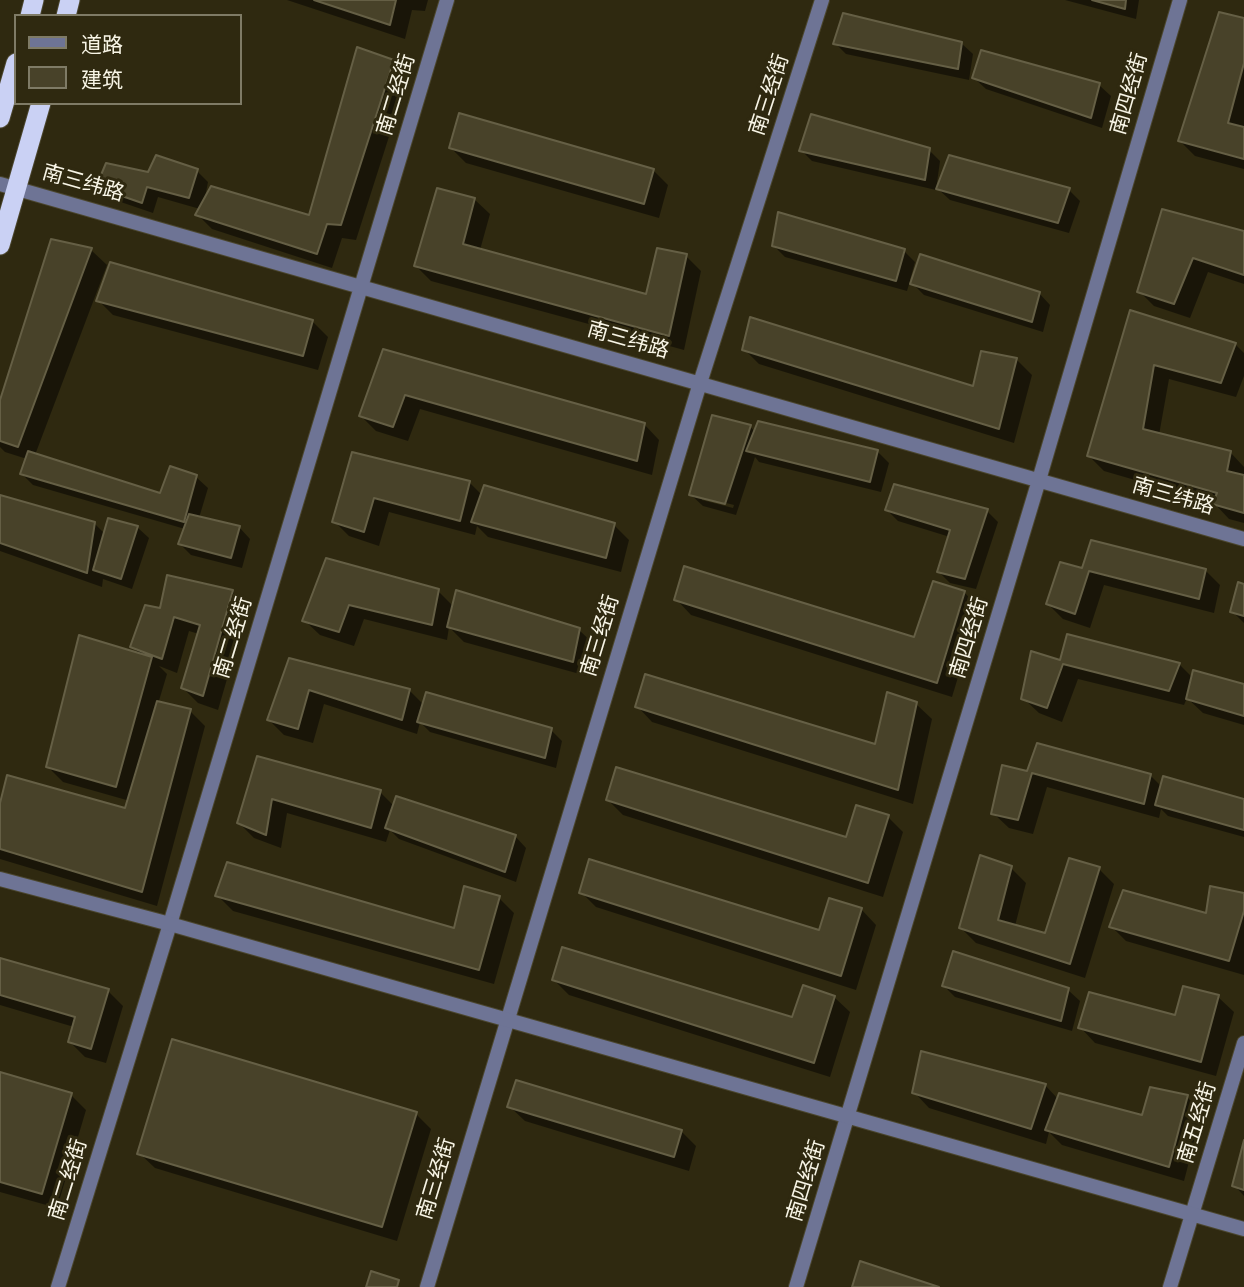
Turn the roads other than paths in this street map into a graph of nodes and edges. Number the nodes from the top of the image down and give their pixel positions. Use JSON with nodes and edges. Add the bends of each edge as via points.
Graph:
{"nodes":[{"id":1,"x":447,"y":0,"type":"edge"},
{"id":2,"x":822,"y":0,"type":"edge"},
{"id":3,"x":1180,"y":0,"type":"edge"},
{"id":4,"x":14,"y":70,"type":"edge"},
{"id":5,"x":40,"y":105,"type":"edge"},
{"id":6,"x":0,"y":118,"type":"edge"},
{"id":7,"x":9,"y":185,"type":"edge"},
{"id":8,"x":0,"y":245,"type":"edge"},
{"id":9,"x":361,"y":287,"type":"junction"},
{"id":10,"x":700,"y":383,"type":"junction"},
{"id":11,"x":1039,"y":480,"type":"junction"},
{"id":12,"x":1244,"y":539,"type":"edge"},
{"id":13,"x":0,"y":879,"type":"edge"},
{"id":14,"x":170,"y":924,"type":"junction"},
{"id":15,"x":506,"y":1019,"type":"junction"},
{"id":16,"x":1244,"y":1043,"type":"edge"},
{"id":17,"x":848,"y":1117,"type":"junction"},
{"id":18,"x":1193,"y":1214,"type":"junction"},
{"id":19,"x":1244,"y":1229,"type":"edge"},
{"id":20,"x":58,"y":1287,"type":"edge"},
{"id":21,"x":427,"y":1287,"type":"edge"},
{"id":22,"x":796,"y":1287,"type":"edge"},
{"id":23,"x":1170,"y":1287,"type":"edge"}],
"edges":[{"from":1,"to":9,"type":"street","name":"南二经街"},
{"from":2,"to":10,"type":"street","name":"南三经街"},
{"from":3,"to":11,"type":"street","name":"南四经街"},
{"from":4,"to":6,"type":"highway"},
{"from":5,"to":7,"type":"highway"},
{"from":7,"to":8,"type":"highway"},
{"from":7,"to":9,"type":"street","name":"南三纬路"},
{"from":9,"to":10,"type":"street","name":"南三纬路"},
{"from":9,"to":14,"type":"street","name":"南二经街"},
{"from":10,"to":11,"type":"street","name":"南三纬路"},
{"from":10,"to":15,"type":"street","name":"南三经街"},
{"from":11,"to":12,"type":"street","name":"南三纬路"},
{"from":11,"to":17,"type":"street","name":"南四经街"},
{"from":13,"to":14,"type":"street"},
{"from":14,"to":15,"type":"street"},
{"from":14,"to":20,"type":"street","name":"南二经街"},
{"from":15,"to":17,"type":"street"},
{"from":15,"to":21,"type":"street","name":"南三经街"},
{"from":16,"to":18,"type":"street","name":"南五经街"},
{"from":17,"to":18,"type":"street"},
{"from":17,"to":22,"type":"street","name":"南四经街"},
{"from":18,"to":19,"type":"street"},
{"from":18,"to":23,"type":"street","name":"南五经街"}]}
